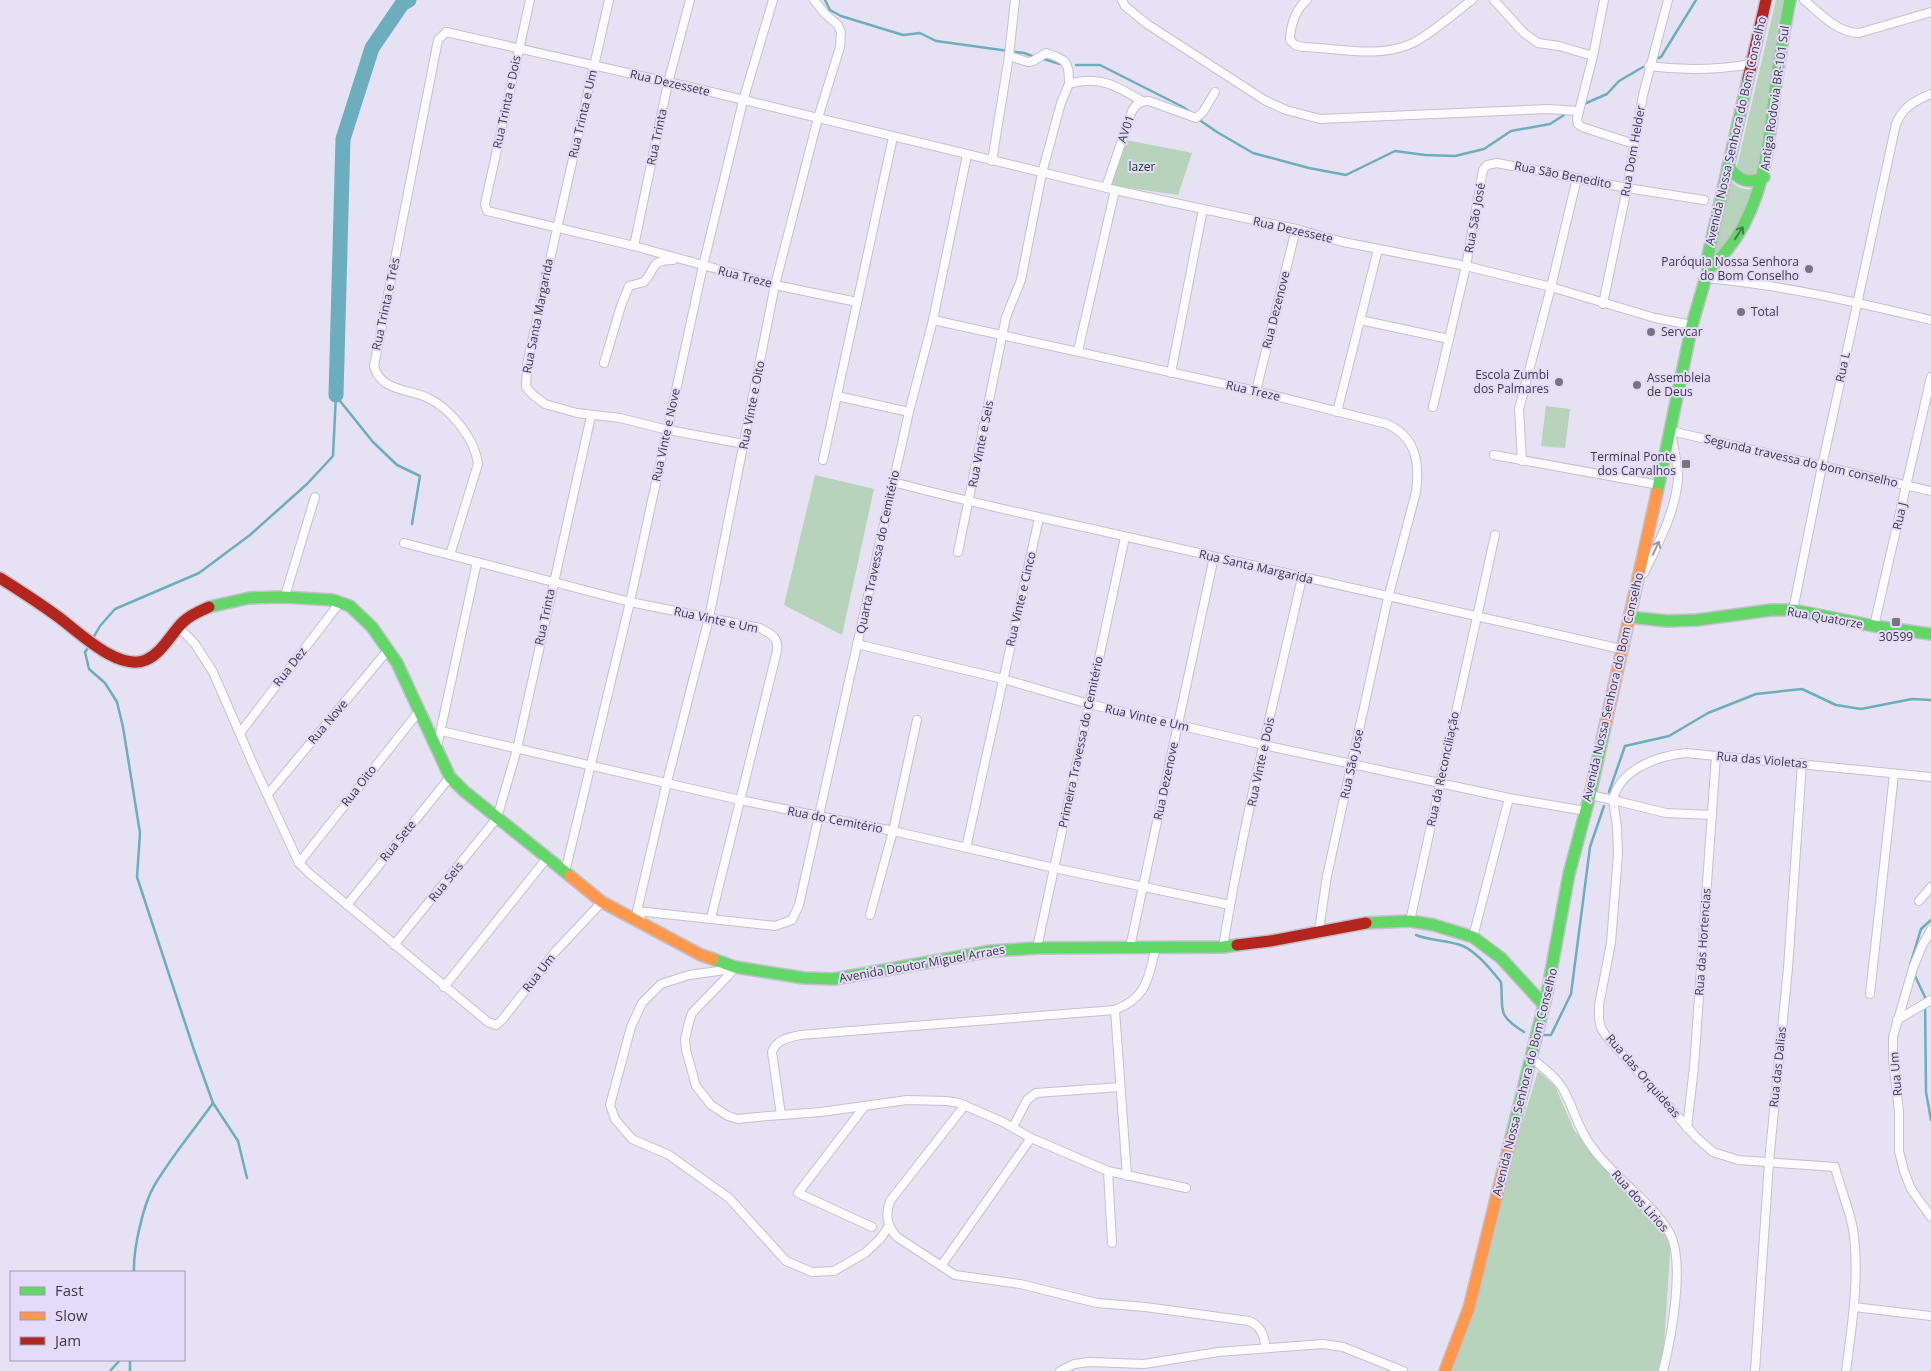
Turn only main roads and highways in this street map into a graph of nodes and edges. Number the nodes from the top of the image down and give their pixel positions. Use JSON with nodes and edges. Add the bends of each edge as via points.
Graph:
{"nodes":[{"id":1,"x":1766,"y":0,"type":"edge"},
{"id":2,"x":1790,"y":0,"type":"edge"},
{"id":3,"x":1728,"y":166,"type":"junction"},
{"id":4,"x":1764,"y":177,"type":"junction"},
{"id":5,"x":1707,"y":274,"type":"junction"},
{"id":6,"x":0,"y":578,"type":"edge"},
{"id":7,"x":1629,"y":617,"type":"junction"},
{"id":8,"x":1931,"y":634,"type":"edge"},
{"id":9,"x":1544,"y":1005,"type":"junction"},
{"id":10,"x":1445,"y":1371,"type":"edge"}],
"edges":[{"from":1,"to":3,"type":"main road","name":"Avenida Nossa Senhora do Bom Conselho"},
{"from":2,"to":4,"type":"main road","name":"Antiga Rodovia BR-101 Sul"},
{"from":3,"to":4,"type":"main road","via":[[1742,180],[1756,182]]},
{"from":3,"to":5,"type":"main road","name":"Avenida Nossa Senhora do Bom Conselho","via":[[1707,260]]},
{"from":5,"to":4,"type":"main road","name":"Antiga Rodovia BR-101 Sul","one_way":true,"via":[[1746,222]]},
{"from":5,"to":7,"type":"main road","name":"Avenida Nossa Senhora do Bom Conselho","via":[[1692,324]]},
{"from":6,"to":9,"type":"main road","name":"Avenida Doutor Miguel Arraes","via":[[103,650],[127,662],[139,662],[152,656],[178,626],[195,613],[218,605],[260,596],[341,601],[360,614],[402,671],[450,777],[464,791],[602,902],[701,956],[734,968],[834,979],[966,954],[1038,948],[1224,947],[1363,923],[1410,921],[1473,937],[1501,958]]},
{"from":7,"to":8,"type":"main road","name":"Rua Quatorze","via":[[1697,620],[1793,610]]},
{"from":7,"to":9,"type":"main road","name":"Avenida Nossa Senhora do Bom Conselho","via":[[1569,874]]},
{"from":9,"to":10,"type":"main road","name":"Avenida Nossa Senhora do Bom Conselho","via":[[1469,1308]]}]}
